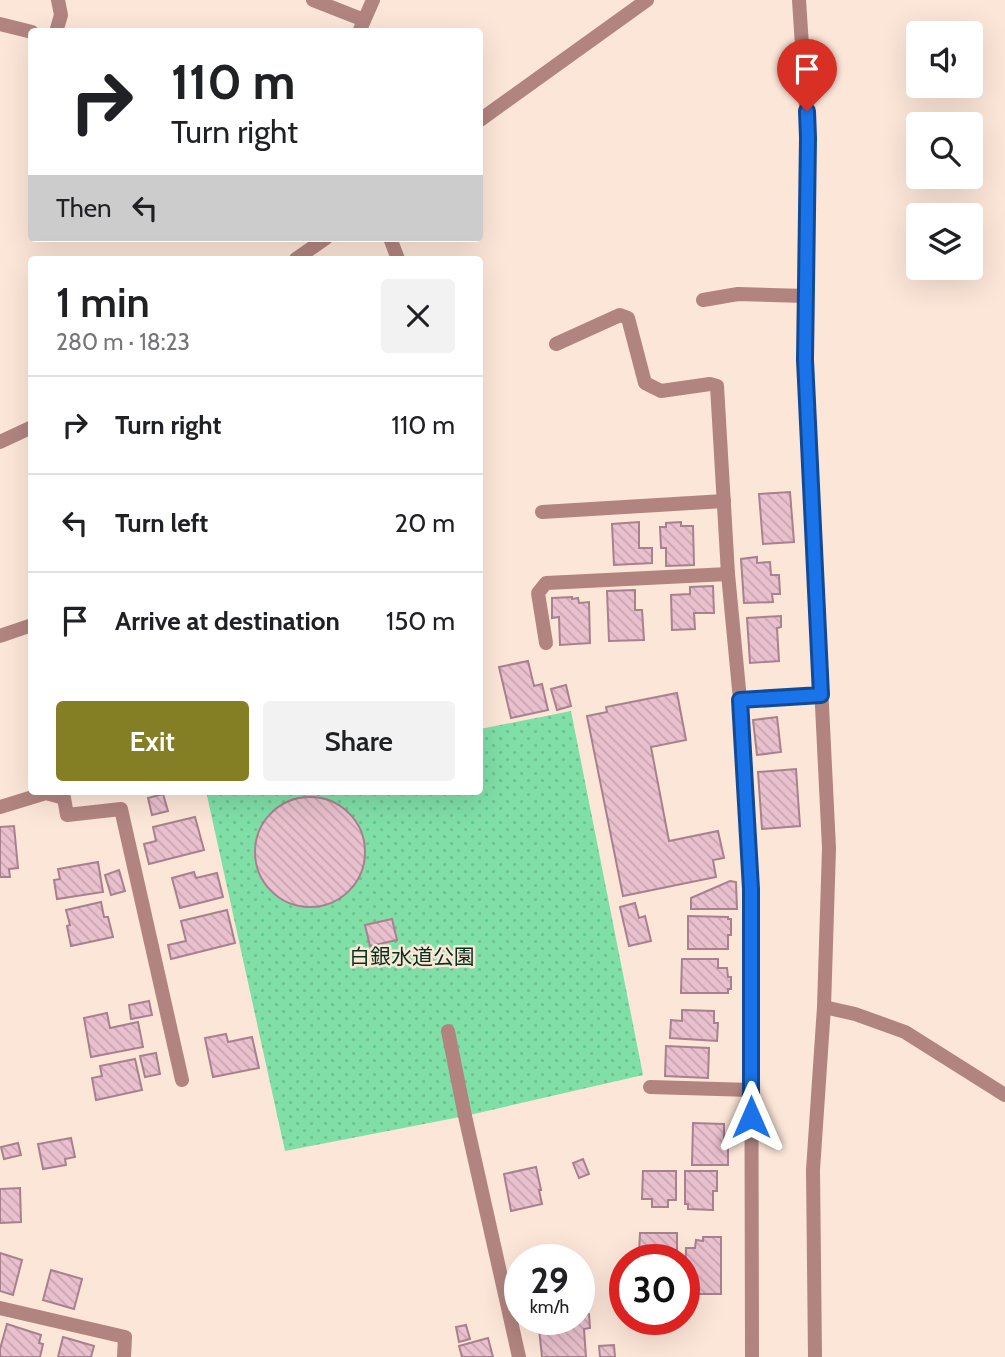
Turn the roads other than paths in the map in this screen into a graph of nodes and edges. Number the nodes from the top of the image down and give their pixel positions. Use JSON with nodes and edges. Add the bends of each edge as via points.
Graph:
{"nodes":[{"id":1,"x":58,"y":0,"type":"edge"},
{"id":2,"x":313,"y":0,"type":"edge"},
{"id":3,"x":373,"y":0,"type":"edge"},
{"id":4,"x":647,"y":0,"type":"edge"},
{"id":5,"x":799,"y":0,"type":"edge"},
{"id":6,"x":0,"y":24,"type":"edge"},
{"id":7,"x":362,"y":26,"type":"edge"},
{"id":8,"x":57,"y":28,"type":"edge"},
{"id":9,"x":28,"y":32,"type":"edge"},
{"id":10,"x":483,"y":118,"type":"edge"},
{"id":11,"x":320,"y":242,"type":"edge"},
{"id":12,"x":300,"y":256,"type":"edge"},
{"id":13,"x":806,"y":296,"type":"junction"},
{"id":14,"x":704,"y":300,"type":"dead end"},
{"id":15,"x":556,"y":344,"type":"dead end"},
{"id":16,"x":28,"y":429,"type":"edge"},
{"id":17,"x":0,"y":442,"type":"edge"},
{"id":18,"x":724,"y":501,"type":"junction"},
{"id":19,"x":542,"y":512,"type":"dead end"},
{"id":20,"x":728,"y":575,"type":"junction"},
{"id":21,"x":28,"y":626,"type":"edge"},
{"id":22,"x":0,"y":636,"type":"edge"},
{"id":23,"x":546,"y":643,"type":"dead end"},
{"id":24,"x":821,"y":695,"type":"junction"},
{"id":25,"x":740,"y":700,"type":"junction"},
{"id":26,"x":39,"y":795,"type":"edge"},
{"id":27,"x":53,"y":795,"type":"edge"},
{"id":28,"x":0,"y":807,"type":"edge"},
{"id":29,"x":824,"y":1007,"type":"junction"},
{"id":30,"x":448,"y":1031,"type":"dead end"},
{"id":31,"x":182,"y":1080,"type":"dead end"},
{"id":32,"x":650,"y":1087,"type":"dead end"},
{"id":33,"x":751,"y":1090,"type":"junction"},
{"id":34,"x":1005,"y":1095,"type":"edge"},
{"id":35,"x":0,"y":1308,"type":"edge"},
{"id":36,"x":124,"y":1357,"type":"edge"},
{"id":37,"x":519,"y":1357,"type":"edge"},
{"id":38,"x":752,"y":1357,"type":"edge"},
{"id":39,"x":815,"y":1357,"type":"edge"}],
"edges":[{"from":1,"to":8,"type":"street"},
{"from":2,"to":7,"type":"street"},
{"from":3,"to":7,"type":"street"},
{"from":4,"to":10,"type":"street"},
{"from":5,"to":13,"type":"street","via":[[808,138]]},
{"from":6,"to":9,"type":"street"},
{"from":11,"to":12,"type":"street"},
{"from":13,"to":14,"type":"street","via":[[738,293]]},
{"from":13,"to":24,"type":"street"},
{"from":15,"to":18,"type":"street","via":[[620,315],[628,318],[645,383],[661,391],[717,386]]},
{"from":16,"to":17,"type":"street"},
{"from":18,"to":19,"type":"street"},
{"from":18,"to":20,"type":"street"},
{"from":20,"to":23,"type":"street","via":[[546,583],[538,593]]},
{"from":20,"to":25,"type":"street"},
{"from":21,"to":22,"type":"street"},
{"from":24,"to":25,"type":"street"},
{"from":24,"to":29,"type":"street","via":[[829,848]]},
{"from":25,"to":33,"type":"street","via":[[751,889]]},
{"from":26,"to":28,"type":"street"},
{"from":27,"to":31,"type":"street","via":[[64,798],[67,815],[121,809]]},
{"from":29,"to":34,"type":"street","via":[[905,1032]]},
{"from":29,"to":39,"type":"street","via":[[813,1170]]},
{"from":30,"to":37,"type":"street"},
{"from":32,"to":33,"type":"street"},
{"from":33,"to":38,"type":"street"},
{"from":35,"to":36,"type":"street","via":[[125,1337]]}]}
